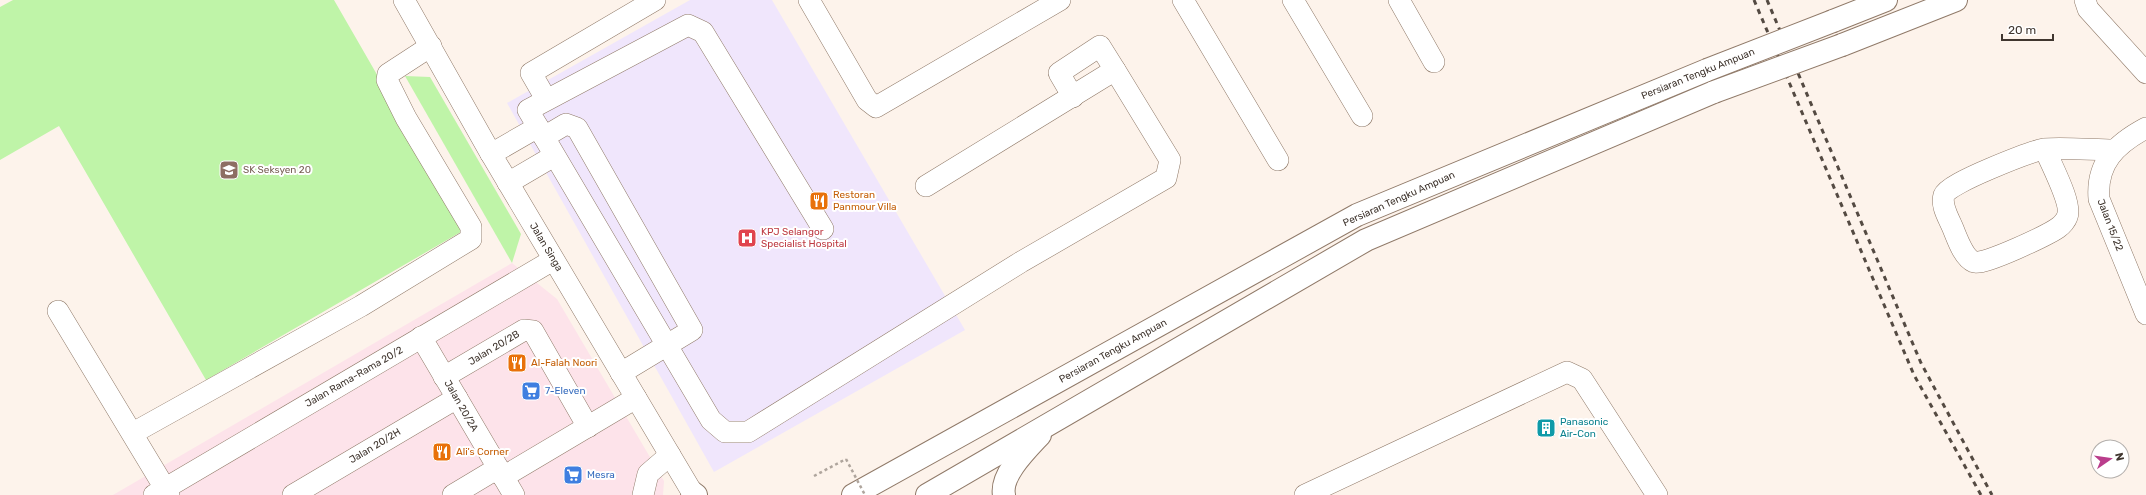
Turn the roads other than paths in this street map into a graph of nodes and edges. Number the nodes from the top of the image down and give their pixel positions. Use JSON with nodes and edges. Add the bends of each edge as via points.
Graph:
{"nodes":[{"id":1,"x":404,"y":0,"type":"edge"},
{"id":2,"x":655,"y":0,"type":"edge"},
{"id":3,"x":809,"y":0,"type":"edge"},
{"id":4,"x":1060,"y":0,"type":"edge"},
{"id":5,"x":1183,"y":0,"type":"edge"},
{"id":6,"x":1293,"y":0,"type":"edge"},
{"id":7,"x":1399,"y":0,"type":"edge"},
{"id":8,"x":1886,"y":0,"type":"edge"},
{"id":9,"x":1956,"y":0,"type":"edge"},
{"id":10,"x":2085,"y":0,"type":"edge"},
{"id":11,"x":431,"y":46,"type":"junction"},
{"id":12,"x":1434,"y":62,"type":"dead end"},
{"id":13,"x":1115,"y":70,"type":"junction"},
{"id":14,"x":2146,"y":74,"type":"edge"},
{"id":15,"x":1073,"y":97,"type":"junction"},
{"id":16,"x":546,"y":99,"type":"junction"},
{"id":17,"x":1362,"y":116,"type":"dead end"},
{"id":18,"x":2146,"y":128,"type":"edge"},
{"id":19,"x":541,"y":132,"type":"junction"},
{"id":20,"x":2044,"y":149,"type":"junction"},
{"id":21,"x":2114,"y":150,"type":"junction"},
{"id":22,"x":490,"y":154,"type":"junction"},
{"id":23,"x":554,"y":156,"type":"junction"},
{"id":24,"x":1278,"y":160,"type":"dead end"},
{"id":25,"x":508,"y":183,"type":"junction"},
{"id":26,"x":926,"y":186,"type":"dead end"},
{"id":27,"x":823,"y":229,"type":"dead end"},
{"id":28,"x":554,"y":260,"type":"junction"},
{"id":29,"x":58,"y":311,"type":"dead end"},
{"id":30,"x":2146,"y":314,"type":"edge"},
{"id":31,"x":421,"y":337,"type":"junction"},
{"id":32,"x":668,"y":345,"type":"junction"},
{"id":33,"x":621,"y":373,"type":"junction"},
{"id":34,"x":444,"y":377,"type":"junction"},
{"id":35,"x":457,"y":398,"type":"junction"},
{"id":36,"x":636,"y":398,"type":"junction"},
{"id":37,"x":1051,"y":422,"type":"junction"},
{"id":38,"x":588,"y":427,"type":"junction"},
{"id":39,"x":133,"y":433,"type":"junction"},
{"id":40,"x":670,"y":455,"type":"junction"},
{"id":41,"x":500,"y":473,"type":"junction"},
{"id":42,"x":163,"y":493,"type":"edge"},
{"id":43,"x":693,"y":494,"type":"edge"},
{"id":44,"x":292,"y":495,"type":"edge"},
{"id":45,"x":453,"y":495,"type":"edge"},
{"id":46,"x":514,"y":495,"type":"edge"},
{"id":47,"x":643,"y":495,"type":"edge"},
{"id":48,"x":853,"y":495,"type":"edge"},
{"id":49,"x":926,"y":495,"type":"edge"},
{"id":50,"x":1004,"y":495,"type":"edge"},
{"id":51,"x":1304,"y":495,"type":"edge"},
{"id":52,"x":1657,"y":495,"type":"edge"}],
"edges":[{"from":1,"to":11,"type":"street","name":"Jalan Singa"},
{"from":2,"to":16,"type":"street","via":[[531,73]]},
{"from":3,"to":4,"type":"street","via":[[867,100],[876,107]]},
{"from":5,"to":24,"type":"street"},
{"from":6,"to":17,"type":"street"},
{"from":7,"to":12,"type":"street"},
{"from":8,"to":48,"type":"main road","name":"Persiaran Tengku Ampuan","bridge":true,"via":[[1707,70],[1357,215]]},
{"from":9,"to":37,"type":"main road","bridge":true,"via":[[1714,92],[1366,240]]},
{"from":10,"to":14,"type":"street","via":[[2088,9]]},
{"from":11,"to":22,"type":"street","name":"Jalan Singa"},
{"from":11,"to":39,"type":"street","via":[[388,74],[387,80],[406,118],[471,227],[471,239],[361,306]]},
{"from":13,"to":15,"type":"street"},
{"from":13,"to":15,"type":"street","via":[[1100,46],[1059,73]]},
{"from":13,"to":32,"type":"street","via":[[1170,160],[1166,178],[1021,262],[748,432],[724,432],[711,420]]},
{"from":15,"to":26,"type":"street"},
{"from":16,"to":19,"type":"street","via":[[528,110]]},
{"from":16,"to":27,"type":"street","via":[[688,25],[703,32]]},
{"from":18,"to":21,"type":"street","name":"Jalan 15/22"},
{"from":19,"to":22,"type":"street"},
{"from":19,"to":23,"type":"street"},
{"from":19,"to":32,"type":"street","via":[[566,124],[577,128],[692,330]]},
{"from":20,"to":20,"type":"street","via":[[1971,177],[1950,187],[1944,194],[1945,212],[1967,257],[1974,262],[1982,262],[2003,254],[2060,226],[2067,217],[2067,203]]},
{"from":20,"to":21,"type":"street"},
{"from":21,"to":30,"type":"street","name":"Jalan 15/22","via":[[2102,167],[2098,183],[2099,199]]},
{"from":22,"to":25,"type":"street","name":"Jalan Singa"},
{"from":23,"to":25,"type":"street"},
{"from":23,"to":32,"type":"street"},
{"from":25,"to":28,"type":"street","name":"Jalan Singa"},
{"from":28,"to":31,"type":"street","name":"Jalan Rama-Rama 20/2"},
{"from":28,"to":33,"type":"street","name":"Jalan Singa"},
{"from":29,"to":39,"type":"street"},
{"from":31,"to":34,"type":"street","name":"Jalan 20/2A"},
{"from":31,"to":42,"type":"street","name":"Jalan Rama-Rama 20/2"},
{"from":32,"to":33,"type":"street"},
{"from":33,"to":36,"type":"street","name":"Jalan Singa"},
{"from":34,"to":35,"type":"street","name":"Jalan 20/2A"},
{"from":34,"to":38,"type":"street","name":"Jalan 20/2B","via":[[524,330],[533,331]]},
{"from":35,"to":41,"type":"street","name":"Jalan 20/2A"},
{"from":35,"to":44,"type":"street","name":"Jalan 20/2H"},
{"from":36,"to":38,"type":"street"},
{"from":36,"to":40,"type":"street","name":"Jalan Singa"},
{"from":37,"to":49,"type":"main road"},
{"from":37,"to":50,"type":"main road","via":[[1011,470],[1003,490]]},
{"from":38,"to":41,"type":"street"},
{"from":39,"to":42,"type":"street"},
{"from":40,"to":43,"type":"street","name":"Jalan Singa"},
{"from":40,"to":47,"type":"street","via":[[648,474]]},
{"from":41,"to":45,"type":"street"},
{"from":41,"to":46,"type":"street","name":"Jalan 20/2A"},
{"from":51,"to":52,"type":"street","via":[[1567,372],[1582,379]]}]}
